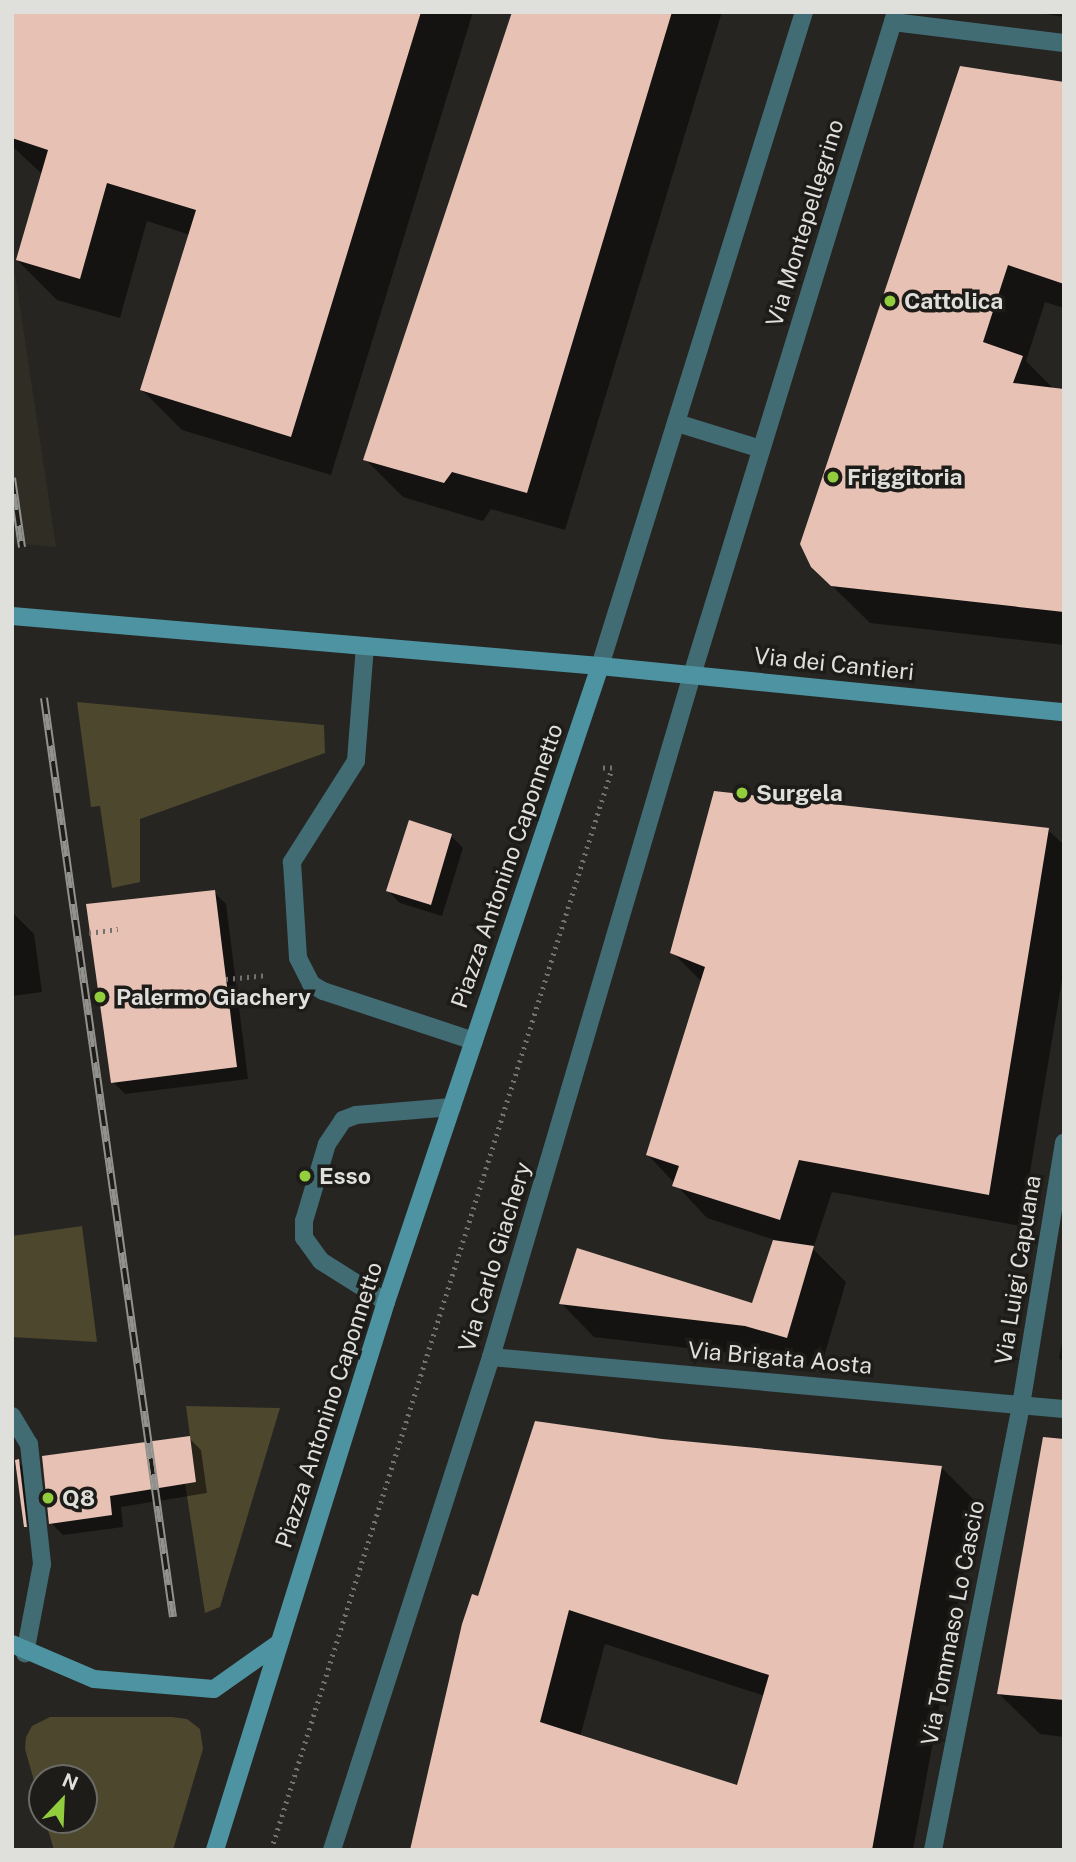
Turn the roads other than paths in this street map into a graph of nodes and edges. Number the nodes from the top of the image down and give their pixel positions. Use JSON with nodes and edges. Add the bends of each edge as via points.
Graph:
{"nodes":[{"id":1,"x":804,"y":12,"type":"edge"},
{"id":2,"x":895,"y":17,"type":"edge"},
{"id":3,"x":1064,"y":43,"type":"edge"},
{"id":4,"x":677,"y":423,"type":"junction"},
{"id":5,"x":761,"y":449,"type":"junction"},
{"id":6,"x":12,"y":616,"type":"edge"},
{"id":7,"x":365,"y":646,"type":"junction"},
{"id":8,"x":600,"y":666,"type":"junction"},
{"id":9,"x":692,"y":675,"type":"junction"},
{"id":10,"x":1064,"y":712,"type":"edge"},
{"id":11,"x":474,"y":1041,"type":"junction"},
{"id":12,"x":452,"y":1107,"type":"junction"},
{"id":13,"x":1064,"y":1143,"type":"edge"},
{"id":14,"x":386,"y":1302,"type":"junction"},
{"id":15,"x":491,"y":1357,"type":"junction"},
{"id":16,"x":1021,"y":1405,"type":"junction"},
{"id":17,"x":1064,"y":1409,"type":"edge"},
{"id":18,"x":12,"y":1416,"type":"edge"},
{"id":19,"x":279,"y":1643,"type":"junction"},
{"id":20,"x":19,"y":1648,"type":"edge"},
{"id":21,"x":215,"y":1850,"type":"edge"},
{"id":22,"x":331,"y":1850,"type":"edge"},
{"id":23,"x":933,"y":1850,"type":"edge"}],
"edges":[{"from":1,"to":4,"type":"street"},
{"from":2,"to":3,"type":"street"},
{"from":2,"to":5,"type":"street","name":"Via Montepellegrino"},
{"from":4,"to":5,"type":"street"},
{"from":4,"to":8,"type":"street"},
{"from":5,"to":9,"type":"street","name":"Via Montepellegrino"},
{"from":6,"to":7,"type":"main road"},
{"from":7,"to":8,"type":"main road"},
{"from":7,"to":11,"type":"street","via":[[356,761],[292,862],[298,958],[311,984],[323,990]]},
{"from":8,"to":9,"type":"main road","name":"Via dei Cantieri"},
{"from":8,"to":11,"type":"main road","name":"Piazza Antonino Caponnetto"},
{"from":9,"to":10,"type":"main road","name":"Via dei Cantieri"},
{"from":9,"to":15,"type":"street","name":"Via Carlo Giachery"},
{"from":11,"to":12,"type":"main road","name":"Piazza Antonino Caponnetto"},
{"from":12,"to":14,"type":"main road","name":"Piazza Antonino Caponnetto"},
{"from":12,"to":14,"type":"street","via":[[356,1115],[343,1120],[327,1144],[304,1221],[304,1238],[321,1261]]},
{"from":13,"to":16,"type":"street","name":"Via Luigi Capuana"},
{"from":14,"to":19,"type":"main road","name":"Piazza Antonino Caponnetto"},
{"from":15,"to":16,"type":"street","name":"Via Brigata Aosta"},
{"from":15,"to":22,"type":"street","name":"Via Carlo Giachery"},
{"from":16,"to":17,"type":"street","name":"Via Brigata Aosta"},
{"from":16,"to":23,"type":"street","name":"Via Tommaso Lo Cascio"},
{"from":18,"to":20,"type":"street","via":[[29,1444],[43,1564]]},
{"from":19,"to":20,"type":"main road","via":[[214,1689],[94,1679]]},
{"from":19,"to":21,"type":"main road","name":"Piazza Antonino Caponnetto"}]}
